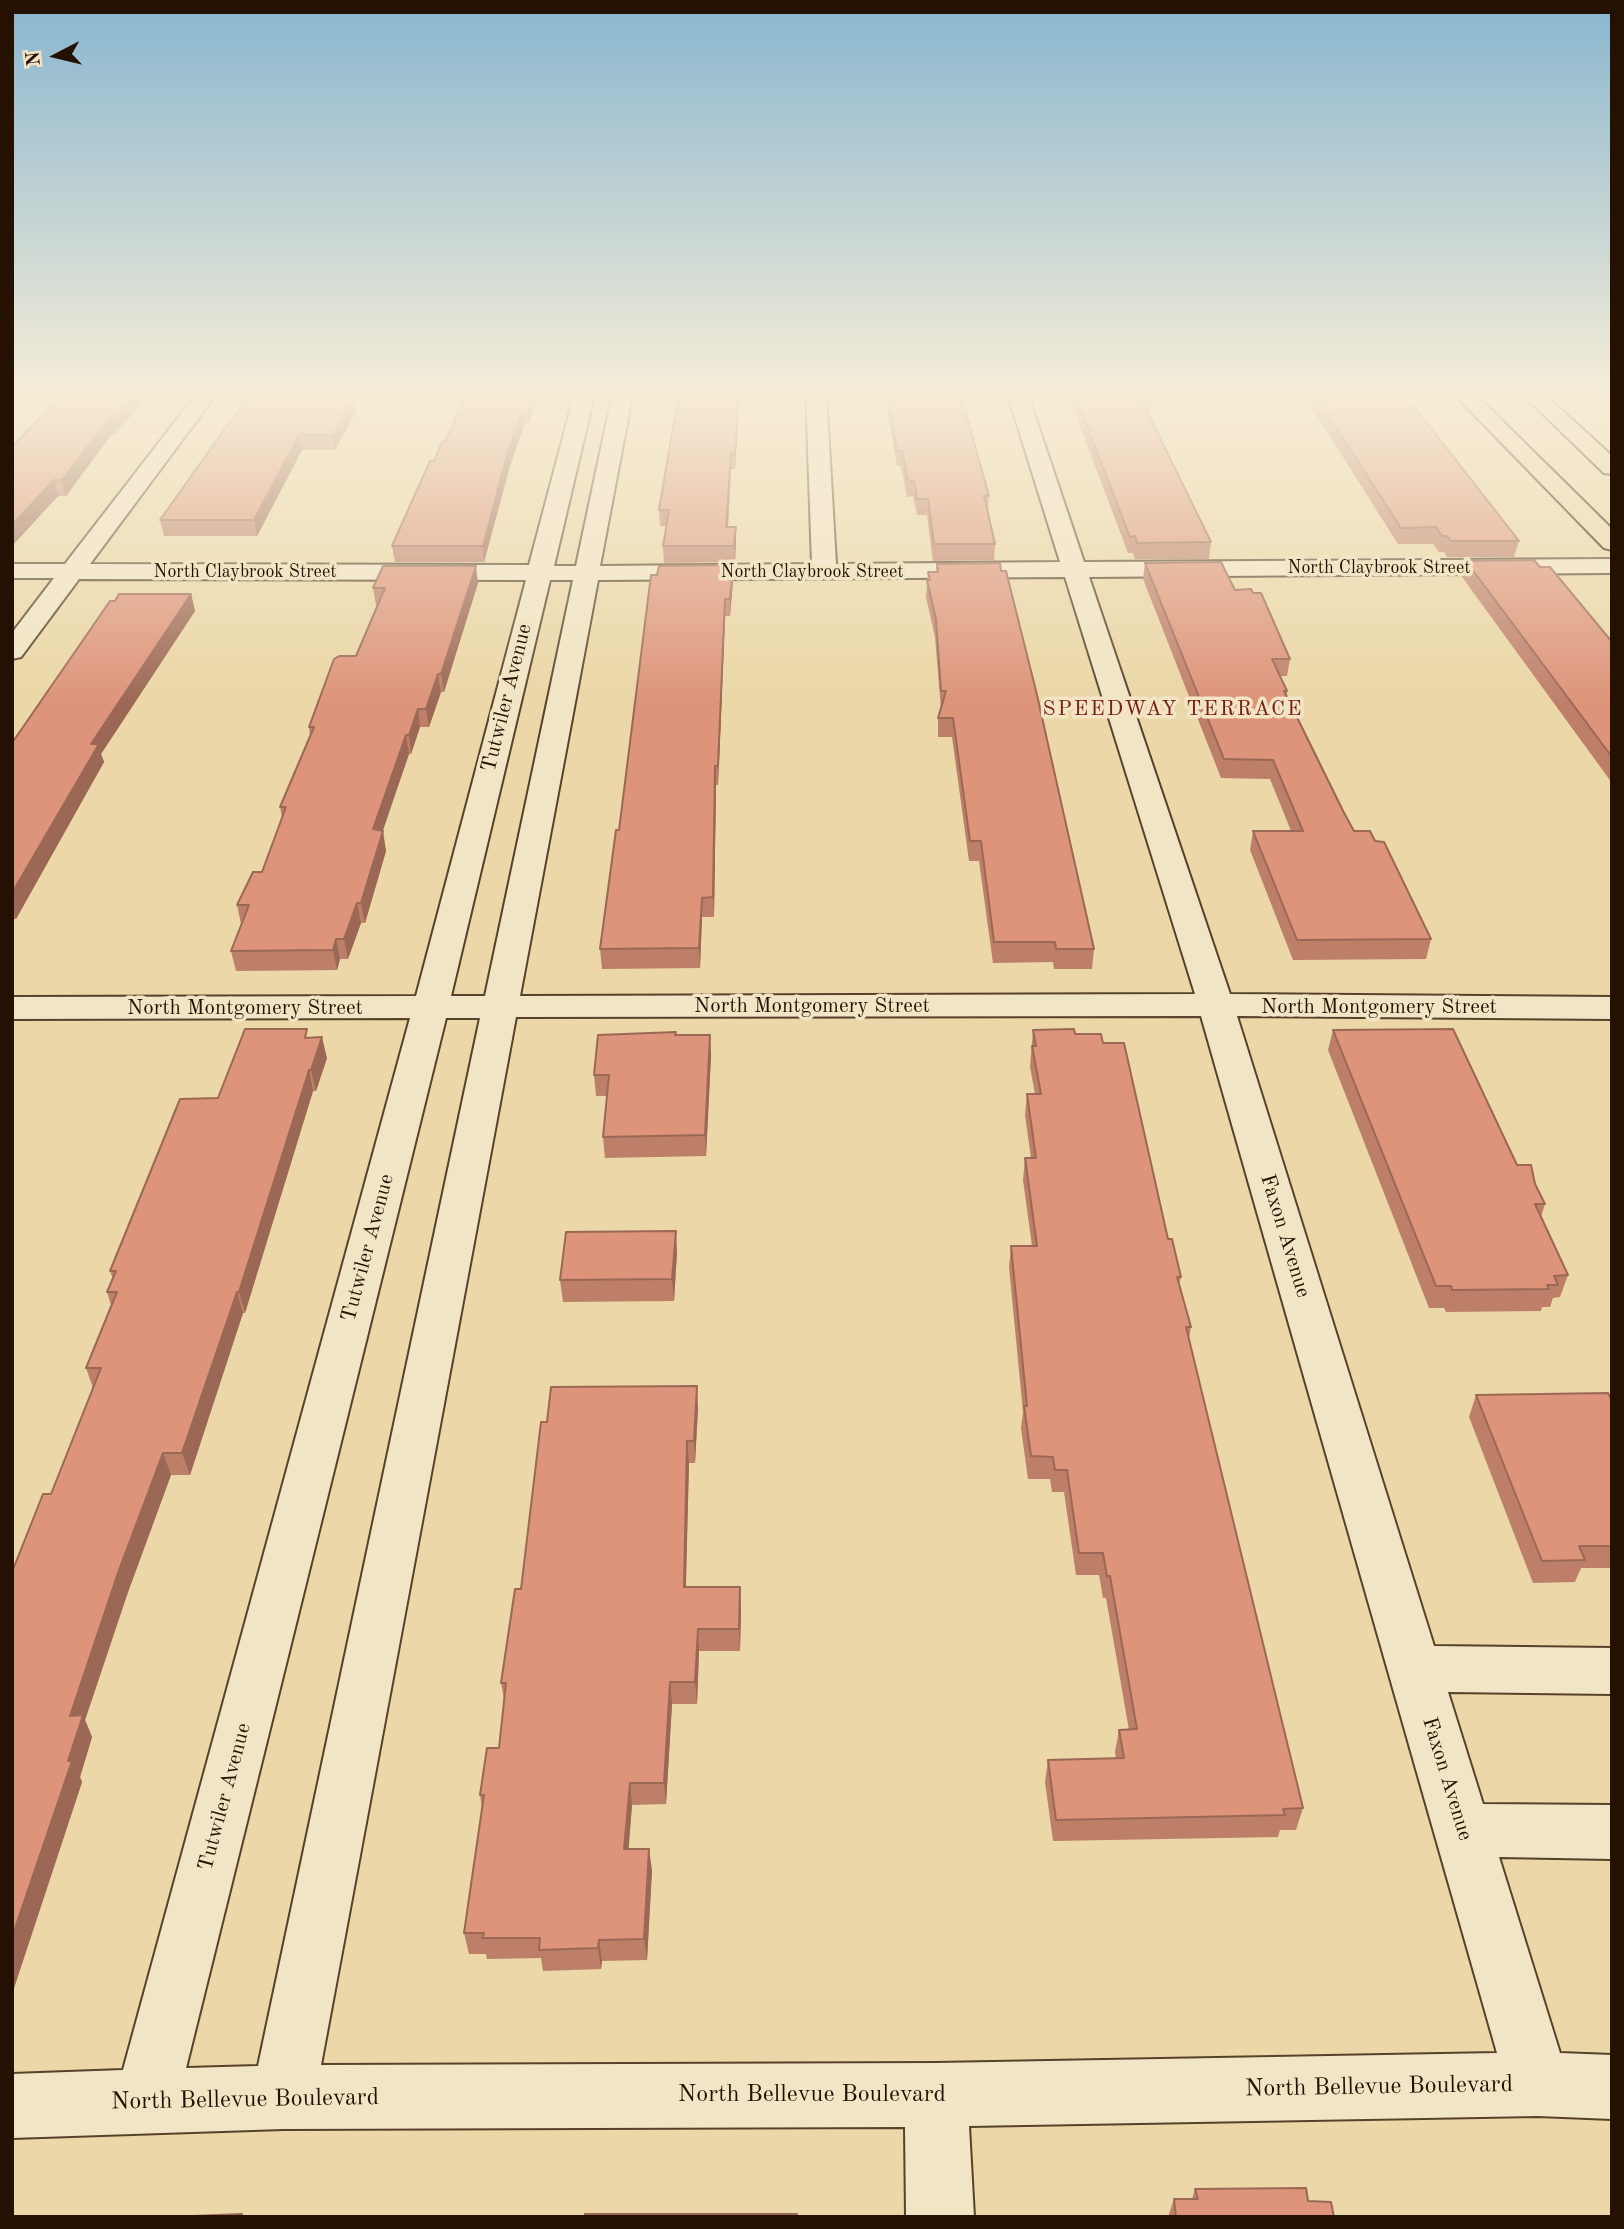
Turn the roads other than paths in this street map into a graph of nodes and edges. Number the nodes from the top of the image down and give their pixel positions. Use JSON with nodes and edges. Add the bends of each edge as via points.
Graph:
{"nodes":[{"id":1,"x":130,"y":496,"type":"edge"},
{"id":2,"x":558,"y":496,"type":"edge"},
{"id":3,"x":602,"y":496,"type":"edge"},
{"id":4,"x":821,"y":496,"type":"edge"},
{"id":5,"x":1050,"y":496,"type":"edge"},
{"id":6,"x":1564,"y":496,"type":"edge"},
{"id":7,"x":1580,"y":496,"type":"edge"},
{"id":8,"x":1612,"y":536,"type":"edge"},
{"id":9,"x":1612,"y":543,"type":"edge"},
{"id":10,"x":1612,"y":566,"type":"edge"},
{"id":11,"x":1074,"y":570,"type":"junction"},
{"id":12,"x":12,"y":571,"type":"edge"},
{"id":13,"x":73,"y":571,"type":"junction"},
{"id":14,"x":824,"y":572,"type":"junction"},
{"id":15,"x":538,"y":573,"type":"junction"},
{"id":16,"x":586,"y":573,"type":"junction"},
{"id":17,"x":12,"y":651,"type":"edge"},
{"id":18,"x":1216,"y":1005,"type":"junction"},
{"id":19,"x":431,"y":1007,"type":"junction"},
{"id":20,"x":501,"y":1007,"type":"junction"},
{"id":21,"x":12,"y":1008,"type":"edge"},
{"id":22,"x":1612,"y":1008,"type":"edge"},
{"id":23,"x":1414,"y":1669,"type":"junction"},
{"id":24,"x":1612,"y":1671,"type":"edge"},
{"id":25,"x":1463,"y":1830,"type":"junction"},
{"id":26,"x":1612,"y":1832,"type":"edge"},
{"id":27,"x":1538,"y":2084,"type":"junction"},
{"id":28,"x":1612,"y":2087,"type":"edge"},
{"id":29,"x":936,"y":2095,"type":"junction"},
{"id":30,"x":283,"y":2097,"type":"junction"},
{"id":31,"x":146,"y":2102,"type":"junction"},
{"id":32,"x":12,"y":2106,"type":"edge"},
{"id":33,"x":940,"y":2217,"type":"edge"}],
"edges":[{"from":1,"to":13,"type":"street"},
{"from":2,"to":15,"type":"street","name":"Tutwiler Avenue"},
{"from":3,"to":16,"type":"street"},
{"from":4,"to":14,"type":"street"},
{"from":5,"to":11,"type":"street","name":"Faxon Avenue"},
{"from":6,"to":9,"type":"main road"},
{"from":7,"to":8,"type":"main road"},
{"from":10,"to":11,"type":"street","name":"North Claybrook Street"},
{"from":11,"to":14,"type":"street","name":"North Claybrook Street"},
{"from":11,"to":18,"type":"street","name":"Faxon Avenue"},
{"from":12,"to":13,"type":"street","name":"North Claybrook Street"},
{"from":13,"to":15,"type":"street","name":"North Claybrook Street"},
{"from":13,"to":17,"type":"street"},
{"from":14,"to":16,"type":"street","name":"North Claybrook Street"},
{"from":15,"to":16,"type":"street","name":"North Claybrook Street"},
{"from":15,"to":19,"type":"street","name":"Tutwiler Avenue"},
{"from":16,"to":20,"type":"street"},
{"from":18,"to":20,"type":"street","name":"North Montgomery Street"},
{"from":18,"to":22,"type":"street","name":"North Montgomery Street"},
{"from":18,"to":23,"type":"street","name":"Faxon Avenue"},
{"from":19,"to":20,"type":"street","name":"North Montgomery Street"},
{"from":19,"to":21,"type":"street","name":"North Montgomery Street"},
{"from":19,"to":31,"type":"street","name":"Tutwiler Avenue"},
{"from":20,"to":30,"type":"street"},
{"from":23,"to":24,"type":"street"},
{"from":23,"to":25,"type":"street","name":"Faxon Avenue"},
{"from":25,"to":26,"type":"street"},
{"from":25,"to":27,"type":"street","name":"Faxon Avenue"},
{"from":27,"to":28,"type":"street","name":"North Bellevue Boulevard"},
{"from":27,"to":29,"type":"street","name":"North Bellevue Boulevard"},
{"from":29,"to":30,"type":"street","name":"North Bellevue Boulevard"},
{"from":29,"to":33,"type":"street"},
{"from":30,"to":31,"type":"street","name":"North Bellevue Boulevard"},
{"from":31,"to":32,"type":"street","name":"North Bellevue Boulevard"}]}
